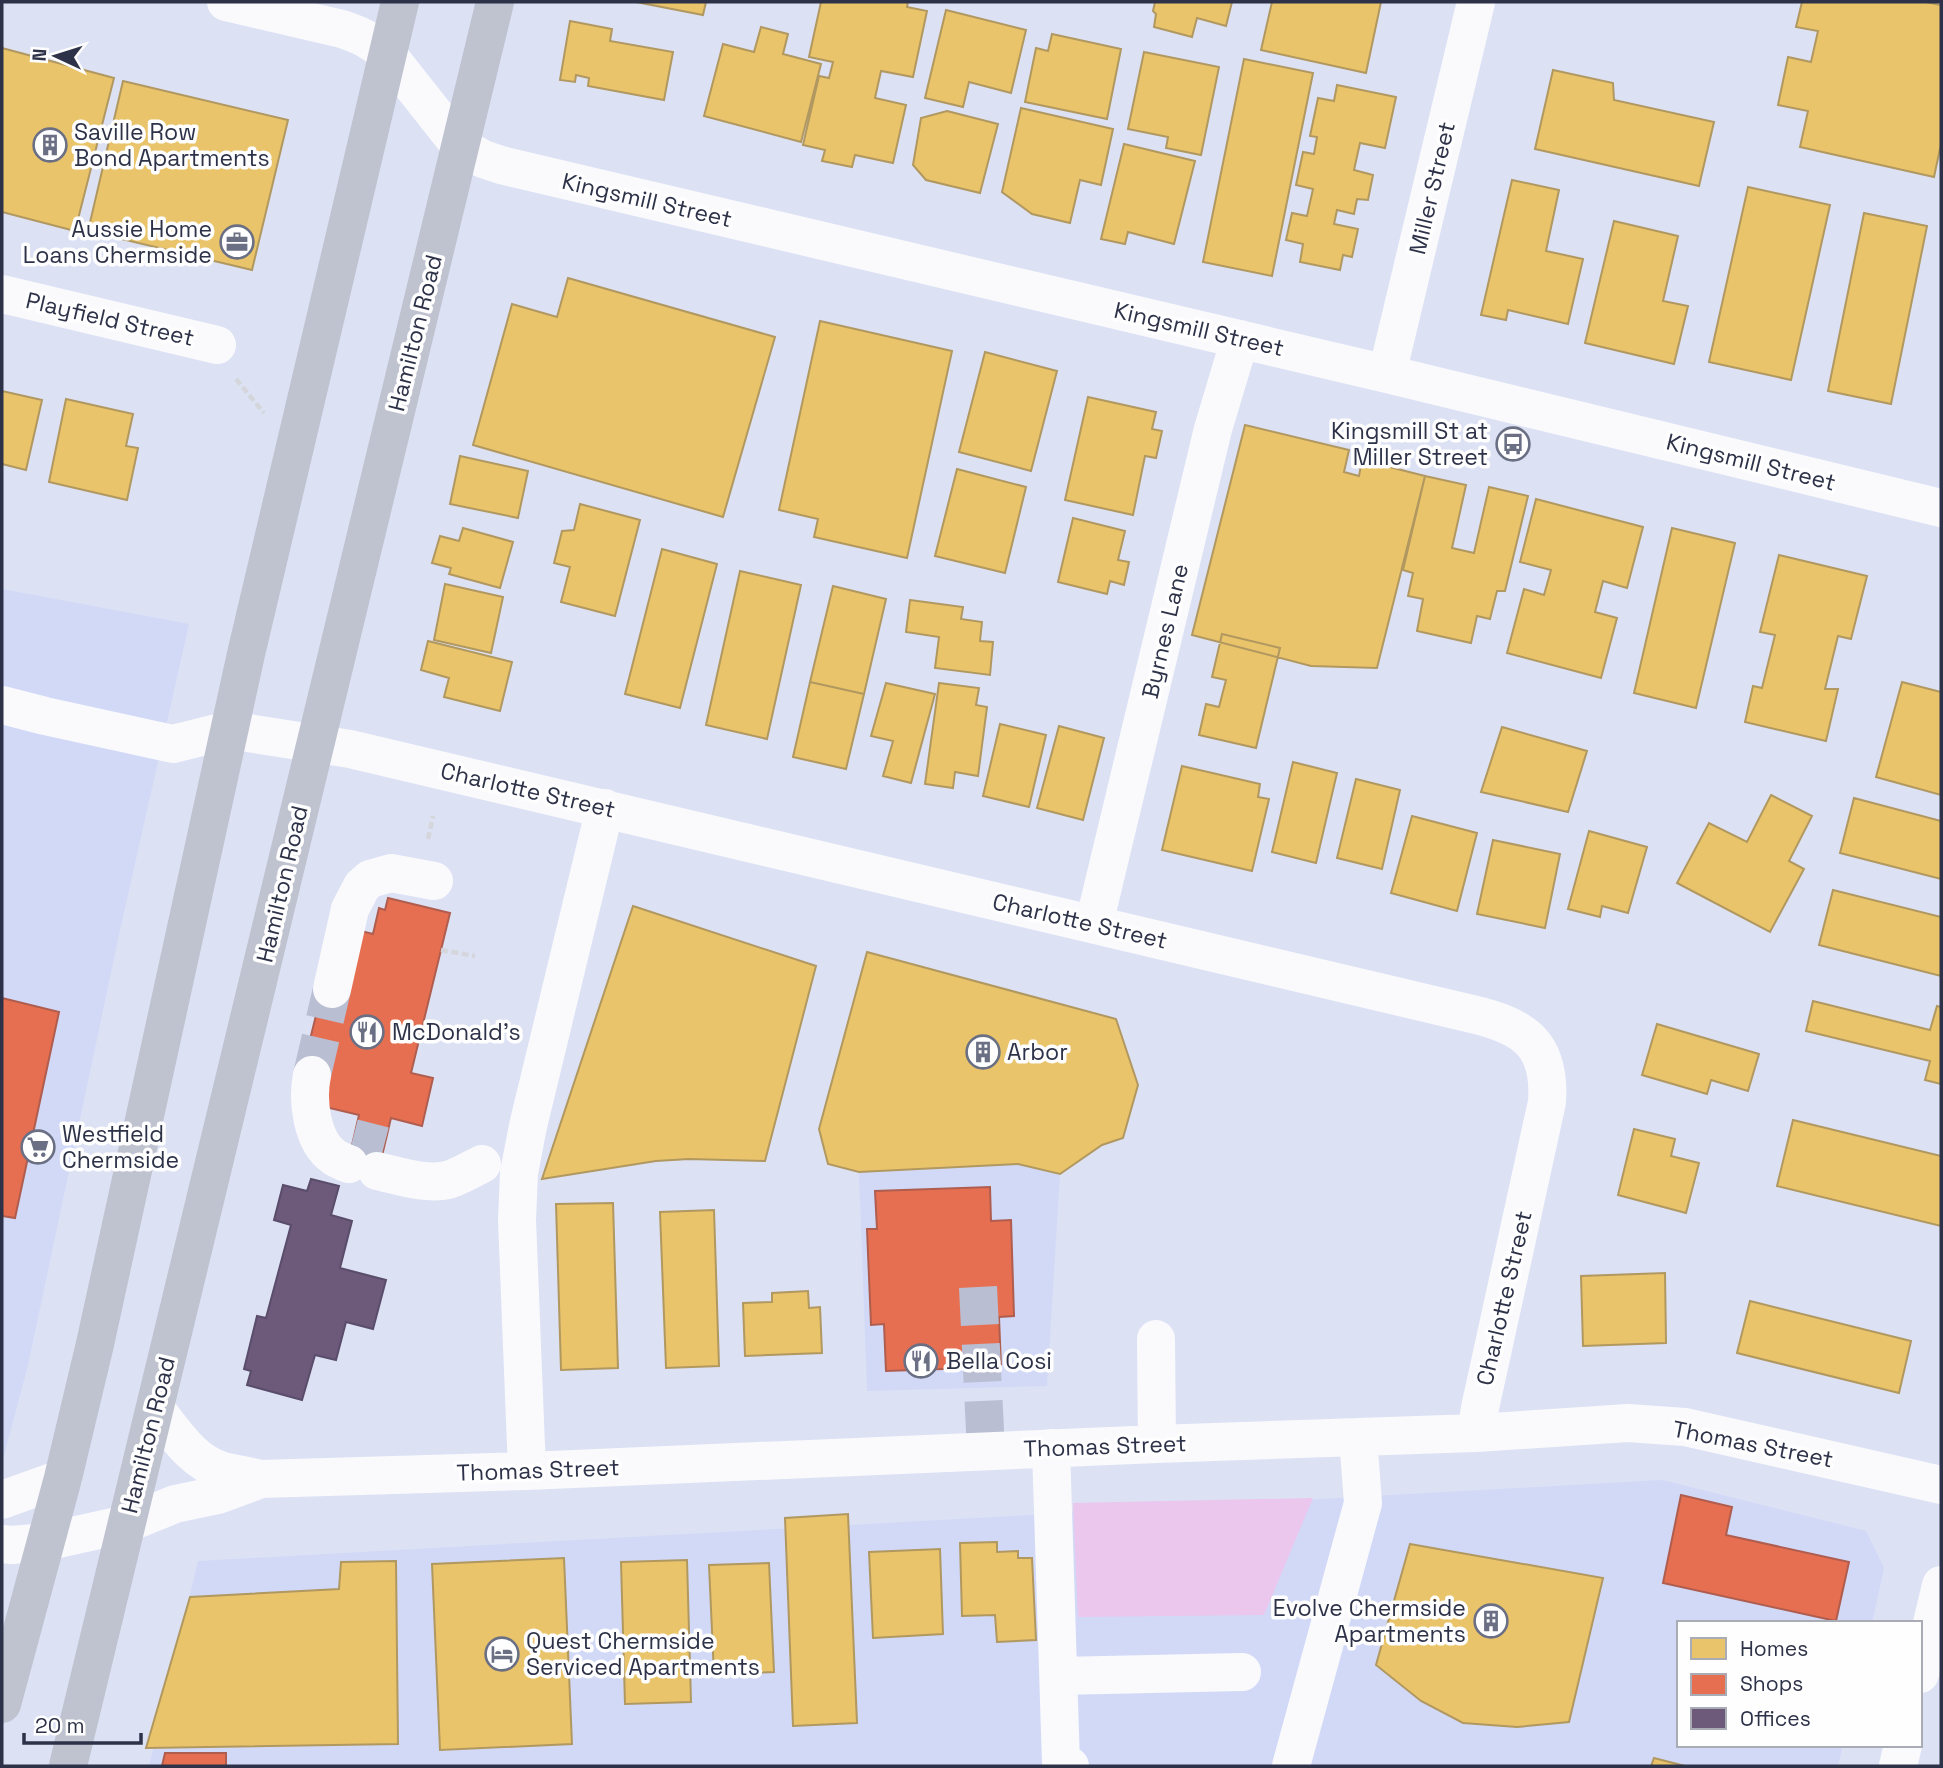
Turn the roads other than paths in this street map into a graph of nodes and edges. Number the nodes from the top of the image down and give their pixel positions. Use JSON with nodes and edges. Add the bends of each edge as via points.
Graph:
{"nodes":[{"id":1,"x":226,"y":2,"type":"edge"},
{"id":2,"x":400,"y":2,"type":"edge"},
{"id":3,"x":495,"y":2,"type":"edge"},
{"id":4,"x":1476,"y":2,"type":"edge"},
{"id":5,"x":388,"y":55,"type":"junction"},
{"id":6,"x":460,"y":146,"type":"junction"},
{"id":7,"x":2,"y":294,"type":"edge"},
{"id":8,"x":1240,"y":339,"type":"junction"},
{"id":9,"x":218,"y":345,"type":"dead end"},
{"id":10,"x":1387,"y":374,"type":"junction"},
{"id":11,"x":1941,"y":508,"type":"edge"},
{"id":12,"x":2,"y":705,"type":"edge"},
{"id":13,"x":229,"y":730,"type":"junction"},
{"id":14,"x":315,"y":743,"type":"junction"},
{"id":15,"x":605,"y":808,"type":"junction"},
{"id":16,"x":434,"y":881,"type":"dead end"},
{"id":17,"x":1094,"y":924,"type":"junction"},
{"id":18,"x":332,"y":989,"type":"tunnel mouth"},
{"id":19,"x":312,"y":1074,"type":"tunnel mouth"},
{"id":20,"x":366,"y":1155,"type":"junction"},
{"id":21,"x":445,"y":1156,"type":"dead end"},
{"id":22,"x":482,"y":1164,"type":"dead end"},
{"id":23,"x":1156,"y":1339,"type":"dead end"},
{"id":24,"x":155,"y":1408,"type":"junction"},
{"id":25,"x":1476,"y":1433,"type":"junction"},
{"id":26,"x":1358,"y":1437,"type":"junction"},
{"id":27,"x":1157,"y":1444,"type":"junction"},
{"id":28,"x":1051,"y":1448,"type":"junction"},
{"id":29,"x":527,"y":1471,"type":"junction"},
{"id":30,"x":63,"y":1478,"type":"junction"},
{"id":31,"x":261,"y":1479,"type":"junction"},
{"id":32,"x":1941,"y":1485,"type":"edge"},
{"id":33,"x":2,"y":1500,"type":"edge"},
{"id":34,"x":126,"y":1524,"type":"junction"},
{"id":35,"x":45,"y":1542,"type":"junction"},
{"id":36,"x":2,"y":1544,"type":"edge"},
{"id":37,"x":1941,"y":1585,"type":"edge"},
{"id":38,"x":1922,"y":1666,"type":"edge"},
{"id":39,"x":1242,"y":1672,"type":"dead end"},
{"id":40,"x":1059,"y":1676,"type":"junction"},
{"id":41,"x":2,"y":1704,"type":"edge"},
{"id":42,"x":1903,"y":1747,"type":"edge"},
{"id":43,"x":68,"y":1766,"type":"edge"},
{"id":44,"x":1070,"y":1766,"type":"edge"},
{"id":45,"x":1291,"y":1766,"type":"edge"},
{"id":46,"x":1898,"y":1766,"type":"edge"}],
"edges":[{"from":1,"to":5,"type":"street","via":[[360,35]]},
{"from":2,"to":5,"type":"main road"},
{"from":3,"to":6,"type":"main road","name":"Hamilton Road"},
{"from":4,"to":10,"type":"street","name":"Miller Street"},
{"from":5,"to":6,"type":"street"},
{"from":5,"to":13,"type":"main road"},
{"from":6,"to":8,"type":"street","name":"Kingsmill Street","via":[[510,167]]},
{"from":6,"to":14,"type":"main road","name":"Hamilton Road"},
{"from":7,"to":9,"type":"street","name":"Playfield Street"},
{"from":8,"to":10,"type":"street","name":"Kingsmill Street"},
{"from":8,"to":17,"type":"street","name":"Byrnes Lane","via":[[1213,429]]},
{"from":10,"to":11,"type":"street","name":"Kingsmill Street"},
{"from":12,"to":13,"type":"street","via":[[173,744]]},
{"from":13,"to":14,"type":"street","name":"Charlotte Street"},
{"from":13,"to":30,"type":"main road"},
{"from":14,"to":15,"type":"street","name":"Charlotte Street"},
{"from":14,"to":24,"type":"main road","name":"Hamilton Road"},
{"from":15,"to":17,"type":"street","name":"Charlotte Street"},
{"from":15,"to":29,"type":"street","via":[[519,1173]]},
{"from":16,"to":18,"type":"street","via":[[391,873],[362,886],[350,909]]},
{"from":17,"to":25,"type":"street","name":"Charlotte Street","via":[[1496,1019],[1541,1052],[1549,1086],[1547,1102]]},
{"from":19,"to":20,"type":"street","via":[[309,1097],[320,1142],[334,1157]]},
{"from":20,"to":21,"type":"street"},
{"from":20,"to":22,"type":"street","via":[[414,1178],[439,1181]]},
{"from":23,"to":27,"type":"street"},
{"from":24,"to":31,"type":"street","name":"Thomas Street","via":[[204,1463]]},
{"from":24,"to":34,"type":"main road","name":"Hamilton Road"},
{"from":25,"to":26,"type":"street","name":"Thomas Street"},
{"from":25,"to":32,"type":"street","name":"Thomas Street","via":[[1629,1423],[1685,1427]]},
{"from":26,"to":27,"type":"street","name":"Thomas Street"},
{"from":26,"to":45,"type":"street","via":[[1363,1503]]},
{"from":27,"to":28,"type":"street","name":"Thomas Street"},
{"from":28,"to":29,"type":"street","name":"Thomas Street"},
{"from":28,"to":40,"type":"street"},
{"from":29,"to":31,"type":"street","name":"Thomas Street"},
{"from":30,"to":33,"type":"street"},
{"from":30,"to":35,"type":"main road"},
{"from":31,"to":34,"type":"street","name":"Thomas Street"},
{"from":34,"to":35,"type":"street","name":"Thomas Street"},
{"from":34,"to":43,"type":"main road","name":"Hamilton Road"},
{"from":35,"to":36,"type":"street","name":"Thomas Street"},
{"from":35,"to":41,"type":"main road"},
{"from":37,"to":38,"type":"street"},
{"from":39,"to":40,"type":"street"},
{"from":40,"to":44,"type":"street","via":[[1061,1764]]},
{"from":42,"to":46,"type":"street"}]}
